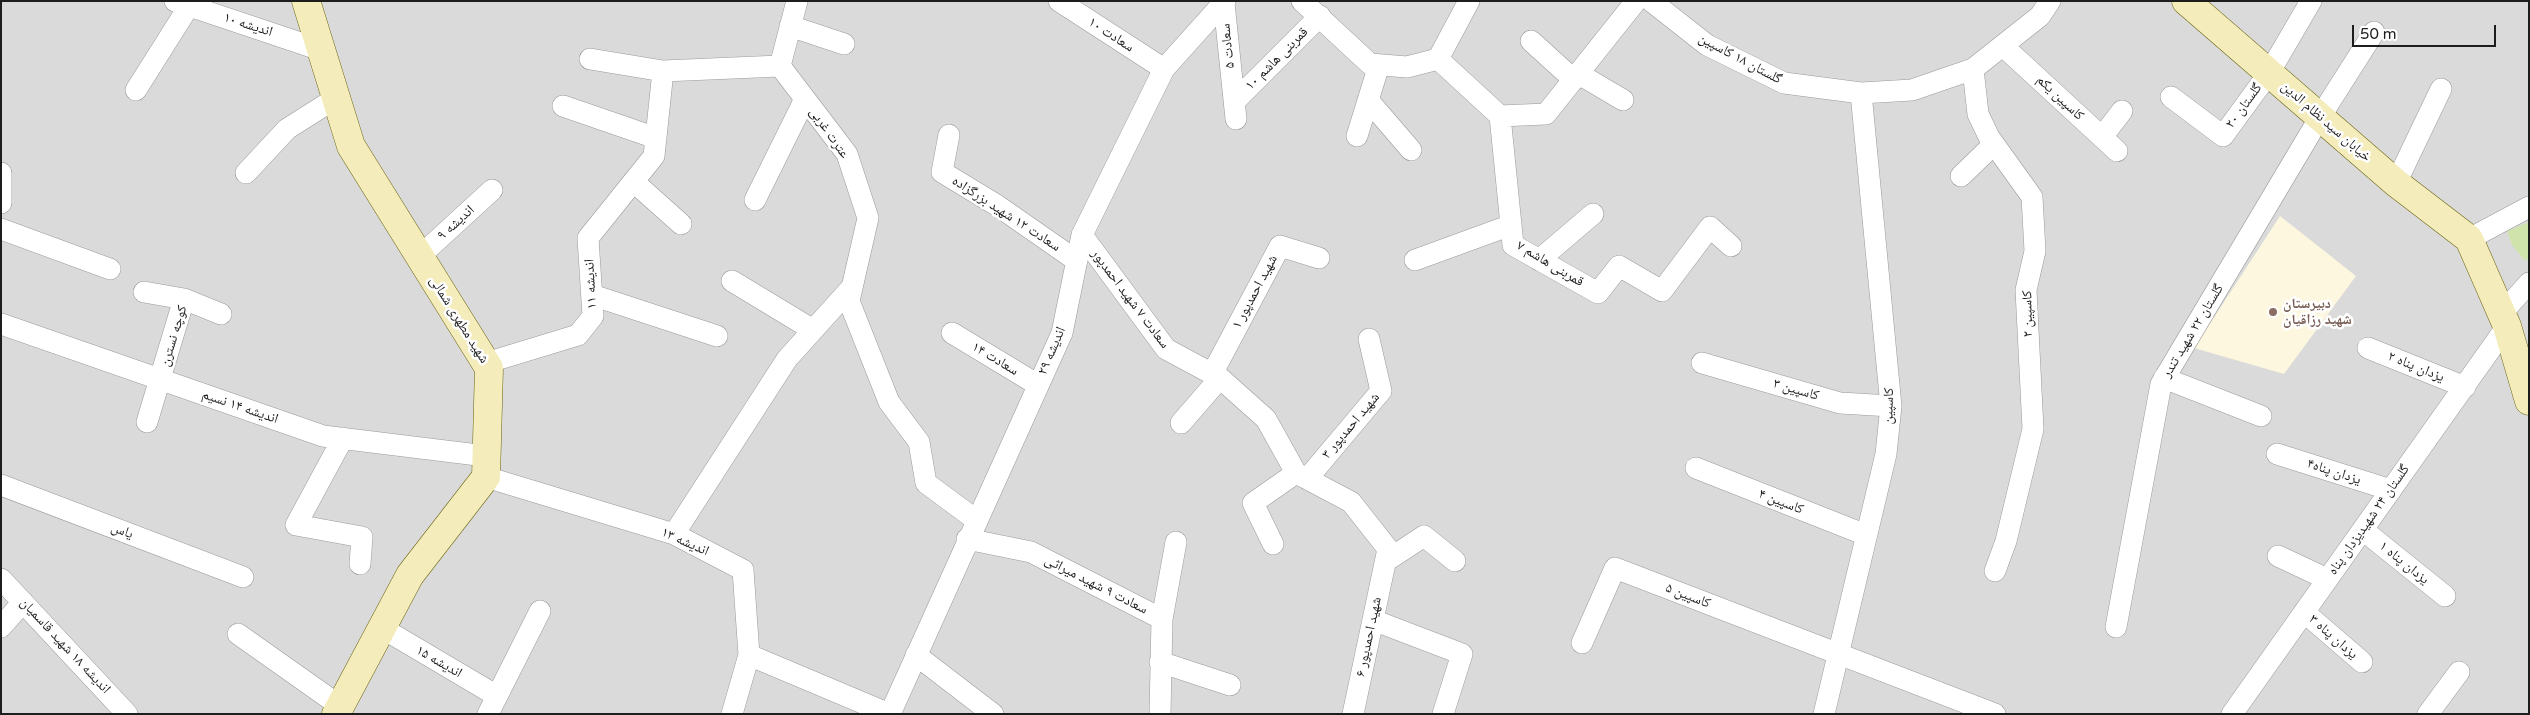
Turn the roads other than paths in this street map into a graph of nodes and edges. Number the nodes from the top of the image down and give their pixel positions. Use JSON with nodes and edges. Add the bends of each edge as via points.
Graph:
{"nodes":[{"id":1,"x":306,"y":1,"type":"edge"},
{"id":2,"x":797,"y":1,"type":"edge"},
{"id":3,"x":1059,"y":1,"type":"edge"},
{"id":4,"x":1302,"y":1,"type":"edge"},
{"id":5,"x":1469,"y":1,"type":"edge"},
{"id":6,"x":1636,"y":1,"type":"edge"},
{"id":7,"x":1651,"y":1,"type":"edge"},
{"id":8,"x":2050,"y":1,"type":"edge"},
{"id":9,"x":2186,"y":1,"type":"edge"},
{"id":10,"x":2311,"y":1,"type":"edge"},
{"id":11,"x":1224,"y":2,"type":"edge"},
{"id":12,"x":182,"y":4,"type":"edge"},
{"id":13,"x":1320,"y":16,"type":"junction"},
{"id":14,"x":790,"y":26,"type":"junction"},
{"id":15,"x":2374,"y":32,"type":"dead end"},
{"id":16,"x":1531,"y":41,"type":"dead end"},
{"id":17,"x":844,"y":44,"type":"dead end"},
{"id":18,"x":2003,"y":46,"type":"junction"},
{"id":19,"x":321,"y":50,"type":"junction"},
{"id":20,"x":590,"y":59,"type":"dead end"},
{"id":21,"x":1438,"y":59,"type":"junction"},
{"id":22,"x":1379,"y":65,"type":"junction"},
{"id":23,"x":780,"y":66,"type":"junction"},
{"id":24,"x":1164,"y":69,"type":"junction"},
{"id":25,"x":1973,"y":70,"type":"junction"},
{"id":26,"x":663,"y":71,"type":"junction"},
{"id":27,"x":2269,"y":73,"type":"junction"},
{"id":28,"x":1577,"y":77,"type":"junction"},
{"id":29,"x":2441,"y":89,"type":"dead end"},
{"id":30,"x":136,"y":90,"type":"dead end"},
{"id":31,"x":1861,"y":93,"type":"junction"},
{"id":32,"x":2171,"y":97,"type":"dead end"},
{"id":33,"x":336,"y":98,"type":"junction"},
{"id":34,"x":805,"y":99,"type":"junction"},
{"id":35,"x":1368,"y":100,"type":"junction"},
{"id":36,"x":1623,"y":100,"type":"dead end"},
{"id":37,"x":563,"y":106,"type":"dead end"},
{"id":38,"x":1235,"y":110,"type":"joint"},
{"id":39,"x":2122,"y":111,"type":"dead end"},
{"id":40,"x":1500,"y":116,"type":"junction"},
{"id":41,"x":2320,"y":117,"type":"junction"},
{"id":42,"x":949,"y":135,"type":"dead end"},
{"id":43,"x":1357,"y":136,"type":"dead end"},
{"id":44,"x":1994,"y":144,"type":"junction"},
{"id":45,"x":655,"y":147,"type":"junction"},
{"id":46,"x":1411,"y":150,"type":"dead end"},
{"id":47,"x":246,"y":173,"type":"dead end"},
{"id":48,"x":1961,"y":176,"type":"dead end"},
{"id":49,"x":634,"y":182,"type":"junction"},
{"id":50,"x":2396,"y":183,"type":"junction"},
{"id":51,"x":492,"y":190,"type":"dead end"},
{"id":52,"x":755,"y":200,"type":"dead end"},
{"id":53,"x":2529,"y":207,"type":"edge"},
{"id":54,"x":1593,"y":214,"type":"dead end"},
{"id":55,"x":681,"y":224,"type":"dead end"},
{"id":56,"x":1511,"y":225,"type":"junction"},
{"id":57,"x":1,"y":229,"type":"edge"},
{"id":58,"x":1082,"y":235,"type":"junction"},
{"id":59,"x":2469,"y":239,"type":"junction"},
{"id":60,"x":1731,"y":246,"type":"dead end"},
{"id":61,"x":420,"y":256,"type":"junction"},
{"id":62,"x":1319,"y":258,"type":"dead end"},
{"id":63,"x":1415,"y":260,"type":"dead end"},
{"id":64,"x":1539,"y":260,"type":"junction"},
{"id":65,"x":1077,"y":261,"type":"junction"},
{"id":66,"x":110,"y":269,"type":"dead end"},
{"id":67,"x":732,"y":280,"type":"dead end"},
{"id":68,"x":2529,"y":283,"type":"edge"},
{"id":69,"x":144,"y":292,"type":"dead end"},
{"id":70,"x":850,"y":294,"type":"junction"},
{"id":71,"x":592,"y":295,"type":"junction"},
{"id":72,"x":184,"y":299,"type":"junction"},
{"id":73,"x":221,"y":314,"type":"dead end"},
{"id":74,"x":2504,"y":320,"type":"junction"},
{"id":75,"x":1,"y":324,"type":"edge"},
{"id":76,"x":813,"y":330,"type":"junction"},
{"id":77,"x":952,"y":333,"type":"dead end"},
{"id":78,"x":717,"y":336,"type":"dead end"},
{"id":79,"x":1369,"y":340,"type":"dead end"},
{"id":80,"x":2368,"y":348,"type":"dead end"},
{"id":81,"x":486,"y":363,"type":"junction"},
{"id":82,"x":1702,"y":363,"type":"dead end"},
{"id":83,"x":1216,"y":376,"type":"junction"},
{"id":84,"x":2164,"y":378,"type":"junction"},
{"id":85,"x":161,"y":379,"type":"junction"},
{"id":86,"x":1038,"y":385,"type":"junction"},
{"id":87,"x":2465,"y":386,"type":"junction"},
{"id":88,"x":2529,"y":401,"type":"edge"},
{"id":89,"x":1891,"y":406,"type":"junction"},
{"id":90,"x":2261,"y":416,"type":"dead end"},
{"id":91,"x":147,"y":422,"type":"dead end"},
{"id":92,"x":1181,"y":423,"type":"dead end"},
{"id":93,"x":343,"y":438,"type":"junction"},
{"id":94,"x":2277,"y":454,"type":"dead end"},
{"id":95,"x":486,"y":466,"type":"junction"},
{"id":96,"x":1696,"y":468,"type":"dead end"},
{"id":97,"x":1301,"y":476,"type":"junction"},
{"id":98,"x":1,"y":485,"type":"edge"},
{"id":99,"x":2391,"y":490,"type":"junction"},
{"id":100,"x":976,"y":520,"type":"junction"},
{"id":101,"x":2363,"y":530,"type":"junction"},
{"id":102,"x":674,"y":534,"type":"junction"},
{"id":103,"x":1866,"y":535,"type":"junction"},
{"id":104,"x":967,"y":540,"type":"junction"},
{"id":105,"x":1176,"y":542,"type":"dead end"},
{"id":106,"x":1273,"y":544,"type":"dead end"},
{"id":107,"x":2278,"y":556,"type":"dead end"},
{"id":108,"x":1386,"y":561,"type":"junction"},
{"id":109,"x":1455,"y":561,"type":"dead end"},
{"id":110,"x":360,"y":564,"type":"dead end"},
{"id":111,"x":1996,"y":572,"type":"dead end"},
{"id":112,"x":242,"y":577,"type":"dead end"},
{"id":113,"x":1,"y":579,"type":"edge"},
{"id":114,"x":2327,"y":579,"type":"junction"},
{"id":115,"x":2445,"y":596,"type":"dead end"},
{"id":116,"x":23,"y":602,"type":"junction"},
{"id":117,"x":540,"y":611,"type":"dead end"},
{"id":118,"x":2304,"y":612,"type":"junction"},
{"id":119,"x":1162,"y":619,"type":"junction"},
{"id":120,"x":1373,"y":620,"type":"junction"},
{"id":121,"x":1,"y":627,"type":"edge"},
{"id":122,"x":2116,"y":627,"type":"dead end"},
{"id":123,"x":382,"y":628,"type":"junction"},
{"id":124,"x":238,"y":634,"type":"dead end"},
{"id":125,"x":1582,"y":643,"type":"dead end"},
{"id":126,"x":1838,"y":653,"type":"junction"},
{"id":127,"x":749,"y":655,"type":"junction"},
{"id":128,"x":916,"y":655,"type":"junction"},
{"id":129,"x":1160,"y":662,"type":"junction"},
{"id":130,"x":2362,"y":662,"type":"dead end"},
{"id":131,"x":2459,"y":672,"type":"dead end"},
{"id":132,"x":1230,"y":685,"type":"dead end"},
{"id":133,"x":492,"y":705,"type":"edge"},
{"id":134,"x":338,"y":710,"type":"edge"},
{"id":135,"x":127,"y":714,"type":"edge"},
{"id":136,"x":732,"y":714,"type":"edge"},
{"id":137,"x":889,"y":714,"type":"edge"},
{"id":138,"x":994,"y":714,"type":"edge"},
{"id":139,"x":1160,"y":714,"type":"edge"},
{"id":140,"x":1353,"y":714,"type":"edge"},
{"id":141,"x":1443,"y":714,"type":"edge"},
{"id":142,"x":1824,"y":714,"type":"edge"},
{"id":143,"x":1995,"y":714,"type":"edge"},
{"id":144,"x":2232,"y":714,"type":"edge"},
{"id":145,"x":2428,"y":714,"type":"edge"}],
"edges":[{"from":1,"to":19,"type":"main road","name":"شهید مطهری شمالی"},
{"from":2,"to":14,"type":"street"},
{"from":3,"to":24,"type":"street","name":"سعادت ۱۰"},
{"from":4,"to":13,"type":"street"},
{"from":5,"to":21,"type":"street"},
{"from":6,"to":28,"type":"street"},
{"from":7,"to":31,"type":"street","name":"گلستان ۱۸ کاسپین","via":[[1707,45],[1784,83]]},
{"from":8,"to":18,"type":"street","name":"گلستان ۱۸ کاسپین","via":[[2040,16]]},
{"from":9,"to":27,"type":"main road","name":"خیابان سید نظام الدین"},
{"from":10,"to":27,"type":"street"},
{"from":11,"to":24,"type":"street","name":"اندیشه ۲۹"},
{"from":11,"to":38,"type":"street","name":"سعادت ۵"},
{"from":12,"to":19,"type":"street","name":"اندیشه ۱۰"},
{"from":12,"to":30,"type":"street"},
{"from":13,"to":22,"type":"street","via":[[1370,64]]},
{"from":13,"to":38,"type":"street","name":"قمربنی هاشم ۱۰"},
{"from":14,"to":17,"type":"street"},
{"from":14,"to":23,"type":"street"},
{"from":15,"to":41,"type":"street","name":"گلستان ۲۲ شهید تندر"},
{"from":16,"to":28,"type":"street"},
{"from":18,"to":25,"type":"street","name":"گلستان ۱۸ کاسپین"},
{"from":18,"to":39,"type":"street","name":"کاسپین یکم","via":[[2109,144]]},
{"from":19,"to":33,"type":"main road","name":"شهید مطهری شمالی"},
{"from":20,"to":26,"type":"street"},
{"from":21,"to":22,"type":"street","via":[[1407,67]]},
{"from":21,"to":40,"type":"street"},
{"from":22,"to":35,"type":"street"},
{"from":23,"to":26,"type":"street"},
{"from":23,"to":34,"type":"street","name":"عترت غربی"},
{"from":24,"to":58,"type":"street","name":"اندیشه ۲۹"},
{"from":25,"to":31,"type":"street","name":"گلستان ۱۸ کاسپین","via":[[1912,90]]},
{"from":25,"to":44,"type":"street","name":"کاسپین ۲","via":[[1978,114]]},
{"from":26,"to":45,"type":"street"},
{"from":27,"to":32,"type":"street","name":"گلستان ۲۰","via":[[2223,136]]},
{"from":27,"to":41,"type":"main road","name":"خیابان سید نظام الدین"},
{"from":28,"to":36,"type":"street"},
{"from":28,"to":40,"type":"street","via":[[1546,114]]},
{"from":29,"to":50,"type":"street"},
{"from":31,"to":89,"type":"street","name":"کاسپین"},
{"from":33,"to":47,"type":"street","via":[[287,129]]},
{"from":33,"to":61,"type":"main road","name":"شهید مطهری شمالی","via":[[351,146]]},
{"from":34,"to":52,"type":"street"},
{"from":34,"to":70,"type":"street","name":"عترت غربی","via":[[847,154],[868,218]]},
{"from":35,"to":43,"type":"street"},
{"from":35,"to":46,"type":"street"},
{"from":37,"to":45,"type":"street"},
{"from":40,"to":56,"type":"street","name":"قمربنی هاشم ۷"},
{"from":41,"to":50,"type":"main road","name":"خیابان سید نظام الدین"},
{"from":41,"to":84,"type":"street","name":"گلستان ۲۲ شهید تندر"},
{"from":42,"to":65,"type":"street","name":"سعادت ۱۲ شهید بزرگزاده","via":[[942,172]]},
{"from":44,"to":48,"type":"street"},
{"from":44,"to":111,"type":"street","name":"کاسپین ۲","via":[[2032,197],[2035,251],[2026,290],[2033,430]]},
{"from":45,"to":49,"type":"street","name":"اندیشه ۱۱"},
{"from":49,"to":55,"type":"street"},
{"from":49,"to":71,"type":"street","name":"اندیشه ۱۱","via":[[588,238]]},
{"from":50,"to":59,"type":"main road","name":"خیابان سید نظام الدین"},
{"from":51,"to":61,"type":"street","name":"اندیشه ۹"},
{"from":53,"to":59,"type":"street"},
{"from":54,"to":64,"type":"street"},
{"from":56,"to":63,"type":"street"},
{"from":56,"to":64,"type":"street","name":"قمربنی هاشم ۷","via":[[1513,245]]},
{"from":57,"to":66,"type":"street"},
{"from":58,"to":65,"type":"street","name":"اندیشه ۲۹"},
{"from":58,"to":83,"type":"street","name":"سعادت ۷ شهید احمدپور","via":[[1166,350]]},
{"from":59,"to":74,"type":"main road"},
{"from":60,"to":64,"type":"street","name":"قمربنی هاشم ۷","via":[[1710,227],[1662,292],[1619,266],[1598,293]]},
{"from":61,"to":81,"type":"main road","name":"شهید مطهری شمالی"},
{"from":62,"to":83,"type":"street","name":"شهید احمدپور ۱","via":[[1280,246]]},
{"from":65,"to":86,"type":"street","name":"اندیشه ۲۹","via":[[1062,333]]},
{"from":67,"to":76,"type":"street"},
{"from":68,"to":74,"type":"street","name":"گلستان ۲۴ شهیدیزدان پناه"},
{"from":69,"to":72,"type":"street"},
{"from":70,"to":76,"type":"street"},
{"from":70,"to":100,"type":"street","via":[[889,402],[919,442],[926,482]]},
{"from":71,"to":78,"type":"street"},
{"from":71,"to":81,"type":"street","name":"اندیشه ۱۱","via":[[593,316],[578,335]]},
{"from":72,"to":73,"type":"street","name":"کوچه نسترن"},
{"from":72,"to":85,"type":"street","name":"کوچه نسترن"},
{"from":74,"to":87,"type":"street","name":"گلستان ۲۴ شهیدیزدان پناه"},
{"from":74,"to":88,"type":"main road"},
{"from":75,"to":85,"type":"street","name":"اندیشه ۱۴ نسیم"},
{"from":76,"to":102,"type":"street","via":[[787,359]]},
{"from":77,"to":86,"type":"street","name":"سعادت ۱۴"},
{"from":79,"to":97,"type":"street","name":"شهید احمدپور ۳","via":[[1381,391]]},
{"from":80,"to":87,"type":"street","name":"یزدان پناه ۲"},
{"from":81,"to":95,"type":"main road","name":"شهید مطهری شمالی","via":[[489,368]]},
{"from":82,"to":89,"type":"street","name":"کاسپین ۳","via":[[1840,403]]},
{"from":83,"to":92,"type":"street"},
{"from":83,"to":97,"type":"street","name":"سعادت ۷ شهید احمدپور","via":[[1266,419]]},
{"from":84,"to":90,"type":"street"},
{"from":84,"to":122,"type":"street","name":"گلستان ۲۲ شهید تندر"},
{"from":85,"to":91,"type":"street","name":"کوچه نسترن"},
{"from":85,"to":93,"type":"street","name":"اندیشه ۱۴ نسیم","via":[[323,436]]},
{"from":86,"to":100,"type":"street","name":"اندیشه ۲۹"},
{"from":87,"to":99,"type":"street","name":"گلستان ۲۴ شهیدیزدان پناه"},
{"from":89,"to":103,"type":"street","name":"کاسپین","via":[[1886,454]]},
{"from":93,"to":95,"type":"street","name":"اندیشه ۱۴ نسیم"},
{"from":93,"to":110,"type":"street","via":[[296,526],[362,537]]},
{"from":94,"to":99,"type":"street","name":"یزدان پناه۴"},
{"from":95,"to":102,"type":"street","name":"اندیشه ۱۳"},
{"from":95,"to":123,"type":"main road","via":[[410,575]]},
{"from":96,"to":103,"type":"street","name":"کاسپین ۴"},
{"from":97,"to":106,"type":"street","via":[[1254,503]]},
{"from":97,"to":108,"type":"street","via":[[1350,502],[1388,549]]},
{"from":98,"to":112,"type":"street","name":"یاس"},
{"from":99,"to":101,"type":"street","name":"گلستان ۲۴ شهیدیزدان پناه"},
{"from":100,"to":104,"type":"street","name":"اندیشه ۲۹"},
{"from":101,"to":114,"type":"street","name":"گلستان ۲۴ شهیدیزدان پناه"},
{"from":101,"to":115,"type":"street","name":"یزدان پناه ۱"},
{"from":102,"to":127,"type":"street","name":"اندیشه ۱۳","via":[[743,570]]},
{"from":103,"to":126,"type":"street","name":"کاسپین"},
{"from":104,"to":119,"type":"street","name":"سعادت ۹ شهید میراثی","via":[[1031,552]]},
{"from":104,"to":128,"type":"street","name":"اندیشه ۲۹"},
{"from":105,"to":119,"type":"street"},
{"from":107,"to":114,"type":"street"},
{"from":108,"to":109,"type":"street","via":[[1424,536]]},
{"from":108,"to":120,"type":"street","name":"شهید احمدپور ۶"},
{"from":113,"to":116,"type":"street","name":"اندیشه ۱۸ شهید قاسمیان"},
{"from":114,"to":118,"type":"street","name":"گلستان ۲۴ شهیدیزدان پناه"},
{"from":116,"to":121,"type":"street"},
{"from":116,"to":135,"type":"street","name":"اندیشه ۱۸ شهید قاسمیان"},
{"from":117,"to":133,"type":"street"},
{"from":118,"to":130,"type":"street","name":"یزدان پناه ۳"},
{"from":118,"to":144,"type":"street","name":"گلستان ۲۴ شهیدیزدان پناه"},
{"from":119,"to":129,"type":"street","name":"سعادت ۹ شهید میراثی"},
{"from":120,"to":140,"type":"street","name":"شهید احمدپور ۶"},
{"from":120,"to":141,"type":"street","via":[[1462,654]]},
{"from":123,"to":133,"type":"street","name":"اندیشه ۱۵"},
{"from":123,"to":134,"type":"main road"},
{"from":124,"to":134,"type":"street"},
{"from":125,"to":126,"type":"street","name":"کاسپین ۵","via":[[1615,568]]},
{"from":126,"to":142,"type":"street","name":"کاسپین"},
{"from":126,"to":143,"type":"street"},
{"from":127,"to":136,"type":"street","name":"اندیشه ۱۳"},
{"from":127,"to":137,"type":"street"},
{"from":128,"to":137,"type":"street","name":"اندیشه ۲۹"},
{"from":128,"to":138,"type":"street"},
{"from":129,"to":132,"type":"street"},
{"from":129,"to":139,"type":"street","name":"سعادت ۹ شهید میراثی"},
{"from":131,"to":145,"type":"street"}]}
